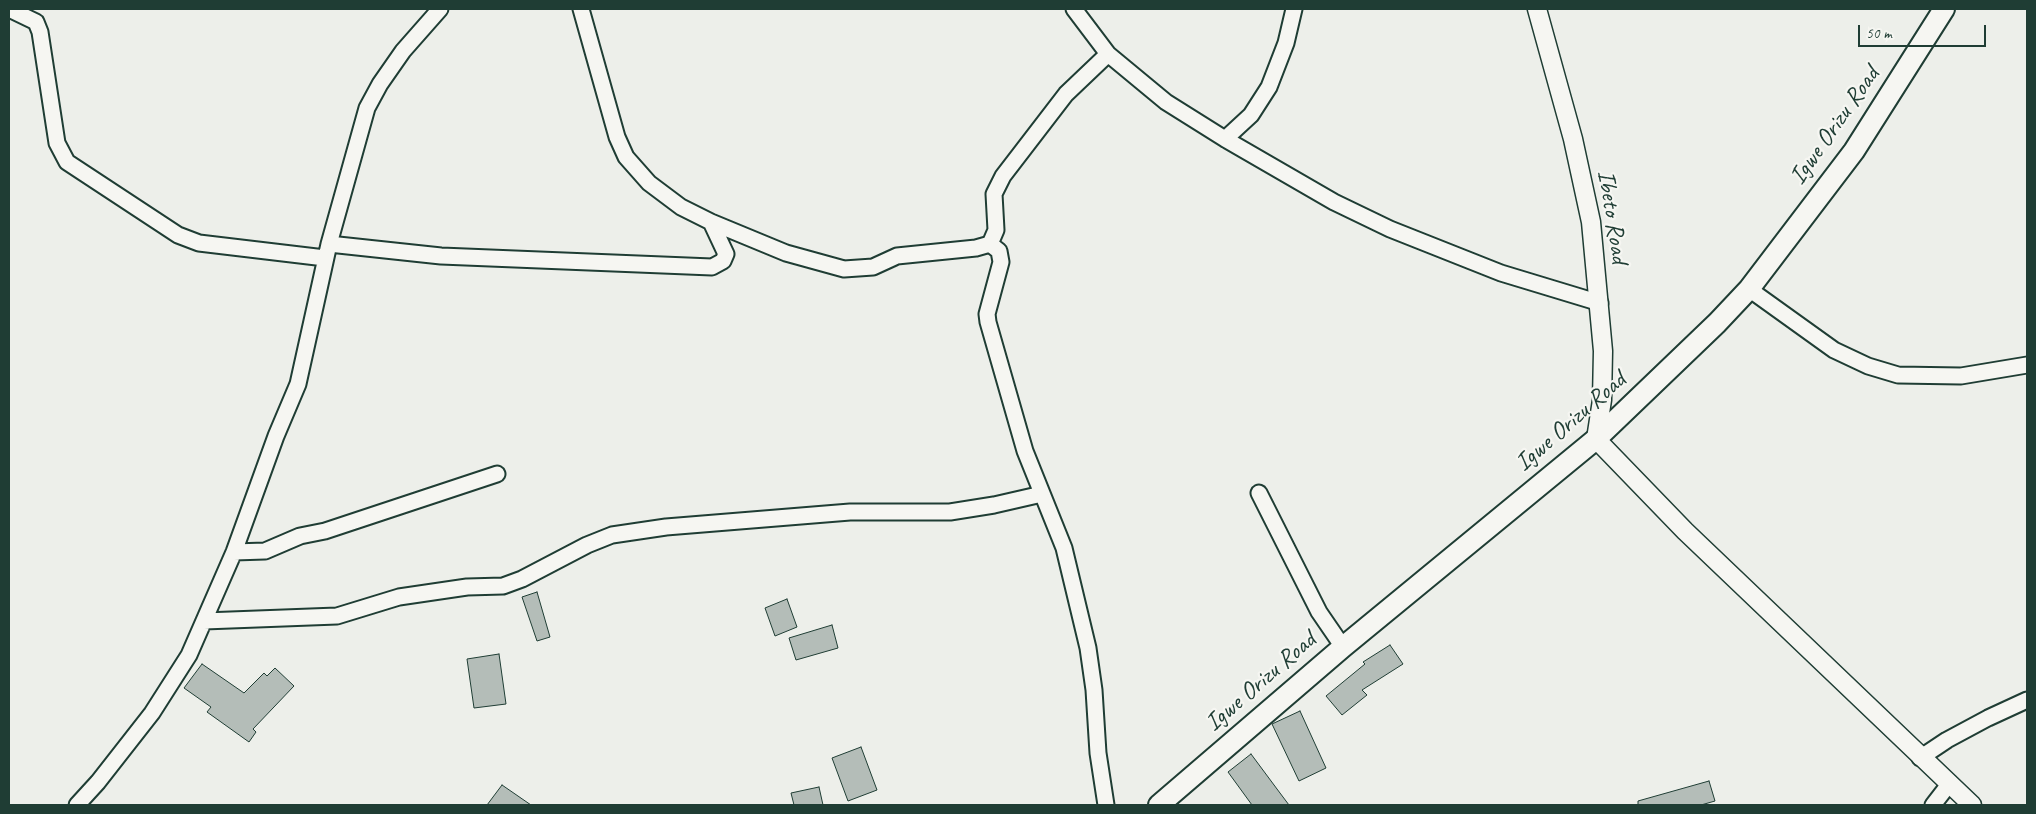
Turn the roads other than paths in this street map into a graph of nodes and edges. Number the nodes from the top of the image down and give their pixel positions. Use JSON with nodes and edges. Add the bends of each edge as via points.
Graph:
{"nodes":[{"id":1,"x":9,"y":9,"type":"edge"},
{"id":2,"x":440,"y":9,"type":"edge"},
{"id":3,"x":581,"y":9,"type":"edge"},
{"id":4,"x":1074,"y":9,"type":"edge"},
{"id":5,"x":1294,"y":9,"type":"edge"},
{"id":6,"x":1537,"y":9,"type":"edge"},
{"id":7,"x":1944,"y":9,"type":"edge"},
{"id":8,"x":1108,"y":54,"type":"junction"},
{"id":9,"x":1225,"y":140,"type":"junction"},
{"id":10,"x":711,"y":222,"type":"junction"},
{"id":11,"x":990,"y":244,"type":"junction"},
{"id":12,"x":327,"y":251,"type":"junction"},
{"id":13,"x":1749,"y":289,"type":"junction"},
{"id":14,"x":1600,"y":302,"type":"junction"},
{"id":15,"x":2027,"y":365,"type":"edge"},
{"id":16,"x":1596,"y":439,"type":"junction"},
{"id":17,"x":497,"y":474,"type":"dead end"},
{"id":18,"x":1258,"y":493,"type":"dead end"},
{"id":19,"x":1042,"y":494,"type":"junction"},
{"id":20,"x":234,"y":552,"type":"junction"},
{"id":21,"x":204,"y":621,"type":"junction"},
{"id":22,"x":1343,"y":646,"type":"junction"},
{"id":23,"x":2027,"y":700,"type":"edge"},
{"id":24,"x":1920,"y":758,"type":"junction"},
{"id":25,"x":1950,"y":784,"type":"junction"},
{"id":26,"x":77,"y":805,"type":"edge"},
{"id":27,"x":1106,"y":805,"type":"edge"},
{"id":28,"x":1159,"y":805,"type":"edge"},
{"id":29,"x":1934,"y":805,"type":"edge"},
{"id":30,"x":1972,"y":805,"type":"edge"}],
"edges":[{"from":1,"to":12,"type":"street","via":[[36,22],[38,27],[57,143],[67,162],[178,235],[199,243]]},
{"from":2,"to":12,"type":"street","via":[[403,51],[367,108]]},
{"from":3,"to":10,"type":"street","via":[[617,137],[626,158],[649,183],[681,207]]},
{"from":4,"to":8,"type":"street"},
{"from":5,"to":9,"type":"street","via":[[1286,44],[1269,87],[1251,114]]},
{"from":6,"to":14,"type":"street","name":"Ibeto Road","via":[[1591,222]]},
{"from":7,"to":13,"type":"main road","name":"Igwe Orizu Road","via":[[1854,151]]},
{"from":8,"to":9,"type":"street","via":[[1166,102]]},
{"from":8,"to":11,"type":"street","via":[[1066,94],[1003,176],[994,194],[996,230]]},
{"from":9,"to":14,"type":"street","via":[[1334,202],[1390,229],[1502,273]]},
{"from":10,"to":11,"type":"street","via":[[786,253],[844,269],[873,267],[897,256]]},
{"from":10,"to":12,"type":"street","via":[[726,254],[723,262],[712,267]]},
{"from":11,"to":19,"type":"street","via":[[999,251],[1001,262],[987,314],[988,322],[1024,451]]},
{"from":12,"to":20,"type":"street","via":[[298,384]]},
{"from":13,"to":15,"type":"street","via":[[1834,350],[1868,366],[1898,375],[1961,376]]},
{"from":13,"to":16,"type":"main road","name":"Igwe Orizu Road"},
{"from":14,"to":16,"type":"street","name":"Ibeto Road","via":[[1602,400]]},
{"from":16,"to":22,"type":"main road","name":"Igwe Orizu Road"},
{"from":16,"to":24,"type":"street"},
{"from":17,"to":20,"type":"street","via":[[325,531],[300,536],[265,551]]},
{"from":18,"to":22,"type":"street","via":[[1319,612]]},
{"from":19,"to":21,"type":"street","via":[[950,512],[850,512],[666,527],[612,535],[503,586],[467,587],[400,597],[337,616]]},
{"from":19,"to":27,"type":"street","via":[[1064,548],[1088,648]]},
{"from":20,"to":21,"type":"street"},
{"from":21,"to":26,"type":"street","via":[[189,655],[152,713]]},
{"from":22,"to":28,"type":"main road","name":"Igwe Orizu Road"},
{"from":23,"to":24,"type":"street","via":[[1980,722]]},
{"from":24,"to":25,"type":"street"},
{"from":25,"to":29,"type":"street"},
{"from":25,"to":30,"type":"street"}]}
